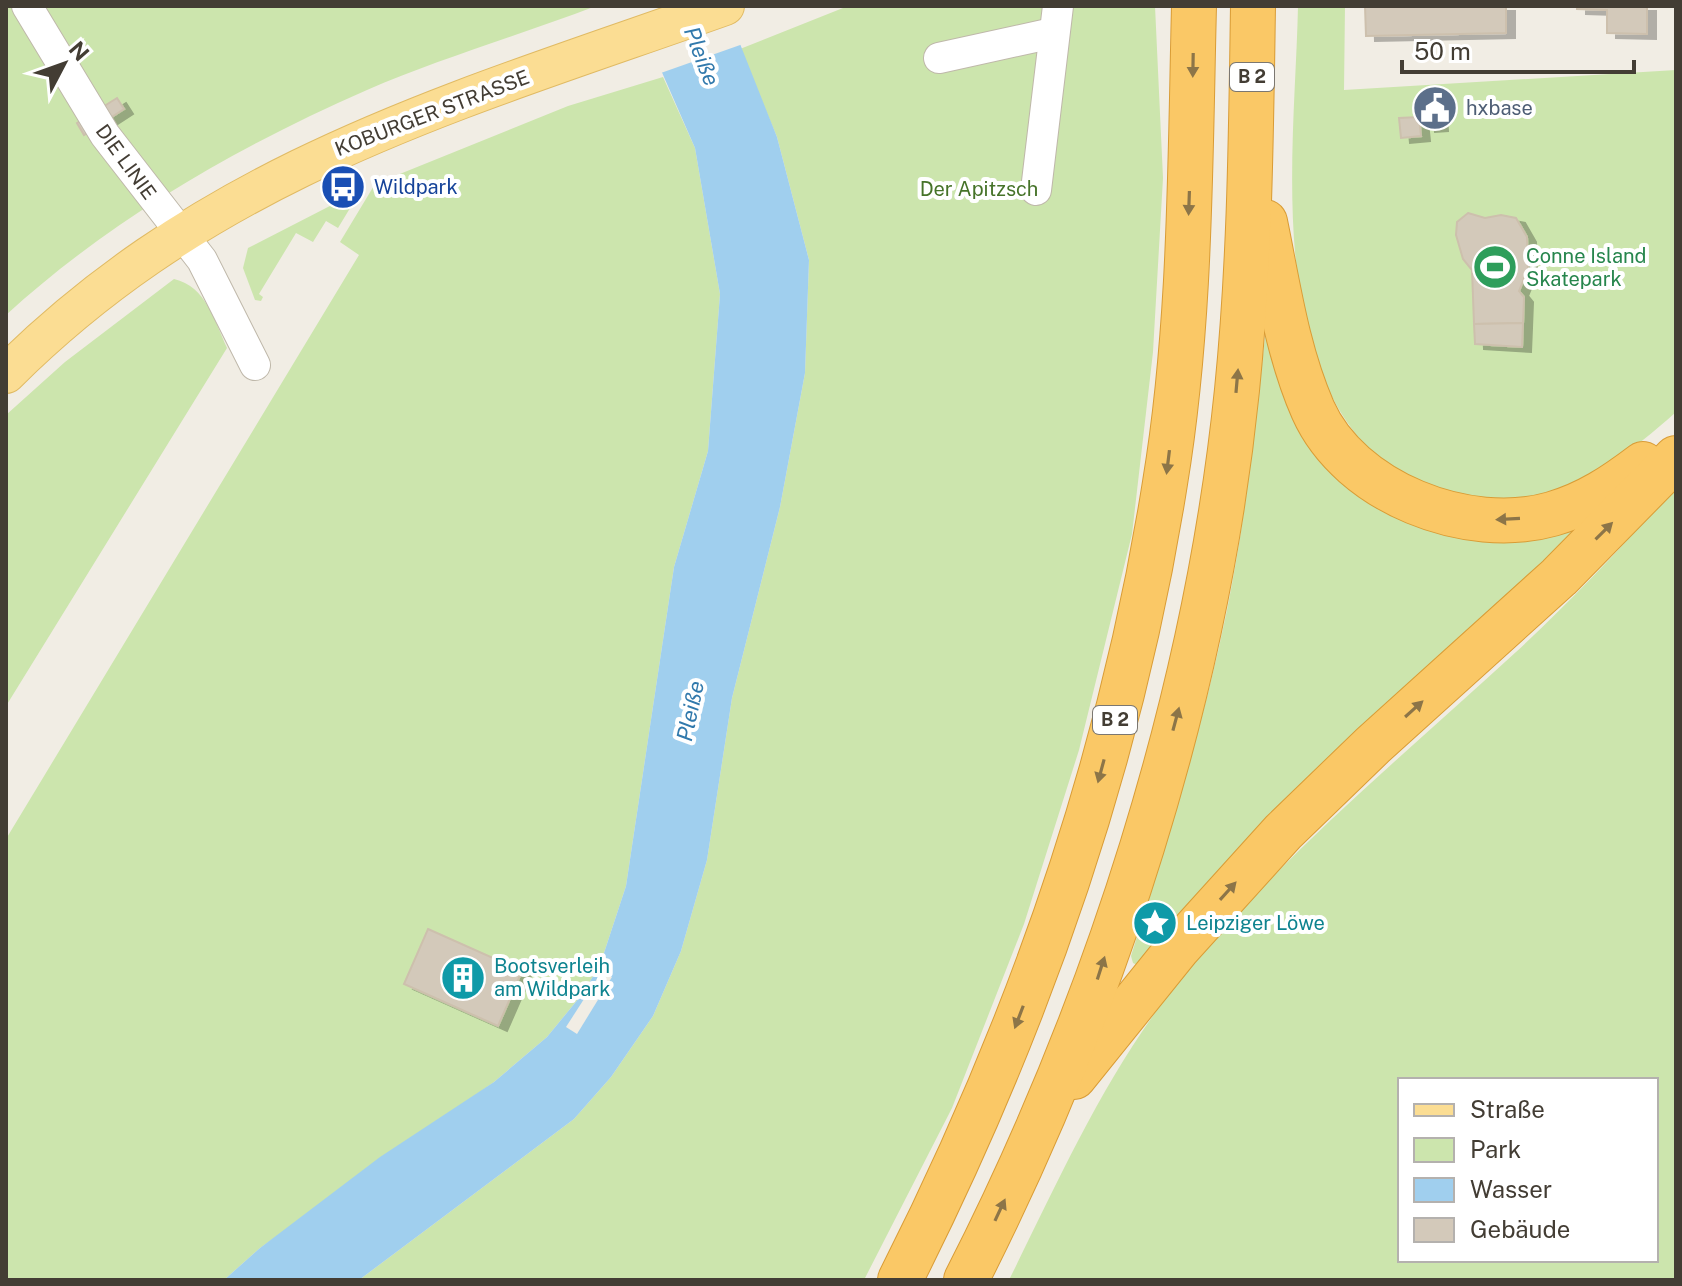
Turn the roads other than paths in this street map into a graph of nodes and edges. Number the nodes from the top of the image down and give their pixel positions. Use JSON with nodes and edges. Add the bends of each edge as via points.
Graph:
{"nodes":[{"id":1,"x":27,"y":6,"type":"edge"},
{"id":2,"x":725,"y":6,"type":"edge"},
{"id":3,"x":1194,"y":6,"type":"edge"},
{"id":4,"x":1253,"y":6,"type":"edge"},
{"id":5,"x":1056,"y":20,"type":"edge"},
{"id":6,"x":939,"y":58,"type":"dead end"},
{"id":7,"x":1251,"y":149,"type":"junction"},
{"id":8,"x":1036,"y":190,"type":"dead end"},
{"id":9,"x":180,"y":233,"type":"junction"},
{"id":10,"x":255,"y":365,"type":"dead end"},
{"id":11,"x":6,"y":374,"type":"edge"},
{"id":12,"x":1676,"y":439,"type":"edge"},
{"id":13,"x":1676,"y":458,"type":"edge"},
{"id":14,"x":1041,"y":1119,"type":"junction"},
{"id":15,"x":900,"y":1280,"type":"edge"},
{"id":16,"x":966,"y":1280,"type":"edge"}],
"edges":[{"from":1,"to":9,"type":"lane","name":"DIE LINIE","via":[[105,135]]},
{"from":2,"to":9,"type":"main road","name":"KOBURGER STRASSE","via":[[419,113],[350,142]]},
{"from":3,"to":15,"type":"highway","number":"B 2","one_way":true,"via":[[1187,241],[1175,405],[1166,481],[1131,656],[1096,793],[1040,964],[996,1078]]},
{"from":4,"to":7,"type":"highway","number":"B 2"},
{"from":5,"to":6,"type":"lane"},
{"from":5,"to":8,"type":"lane"},
{"from":12,"to":7,"type":"highway","one_way":true,"via":[[1604,493],[1552,514],[1503,522],[1414,502],[1374,479],[1340,451],[1314,413],[1291,350]]},
{"from":14,"to":7,"type":"highway","number":"B 2","one_way":true,"via":[[1093,992],[1142,842],[1207,588],[1237,393]]},
{"from":9,"to":10,"type":"lane","name":"DIE LINIE","via":[[202,260]]},
{"from":9,"to":11,"type":"main road","name":"KOBURGER STRASSE","via":[[56,327]]},
{"from":14,"to":13,"type":"highway","one_way":true,"via":[[1178,948],[1283,832],[1559,577]]},
{"from":16,"to":14,"type":"highway","number":"B 2","one_way":true}]}
